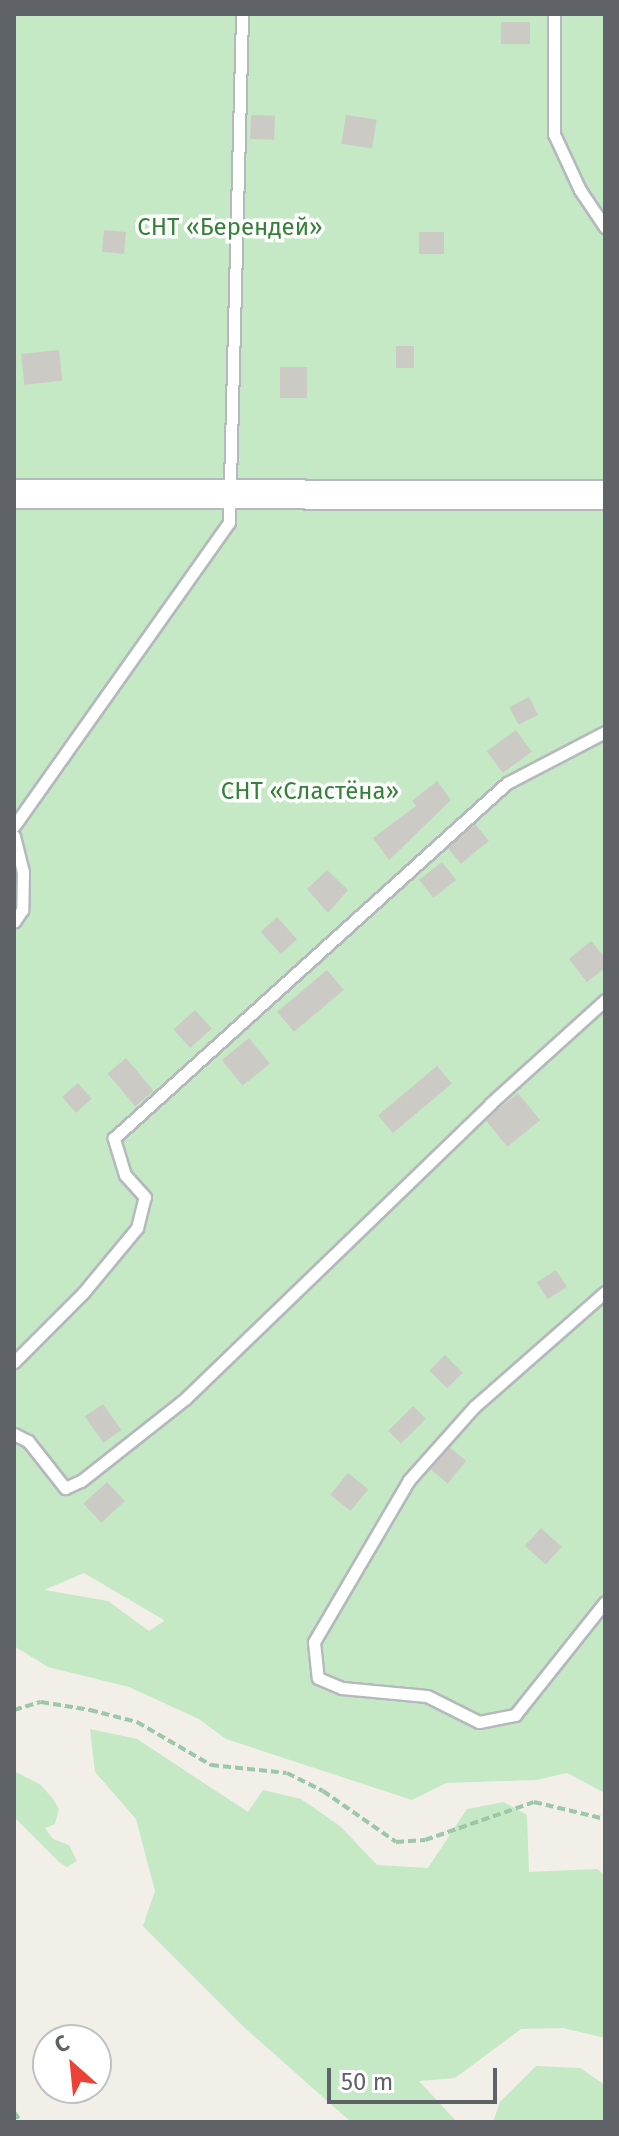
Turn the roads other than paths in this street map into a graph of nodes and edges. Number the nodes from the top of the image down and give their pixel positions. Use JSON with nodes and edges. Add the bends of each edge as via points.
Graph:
{"nodes":[{"id":1,"x":242,"y":14,"type":"edge"},
{"id":2,"x":554,"y":14,"type":"edge"},
{"id":3,"x":605,"y":227,"type":"edge"},
{"id":4,"x":14,"y":494,"type":"edge"},
{"id":5,"x":605,"y":495,"type":"edge"},
{"id":6,"x":231,"y":496,"type":"junction"},
{"id":7,"x":605,"y":732,"type":"edge"},
{"id":8,"x":14,"y":826,"type":"edge"},
{"id":9,"x":14,"y":836,"type":"edge"},
{"id":10,"x":14,"y":922,"type":"edge"},
{"id":11,"x":605,"y":1000,"type":"edge"},
{"id":12,"x":605,"y":1292,"type":"edge"},
{"id":13,"x":14,"y":1362,"type":"edge"},
{"id":14,"x":14,"y":1434,"type":"edge"},
{"id":15,"x":605,"y":1602,"type":"edge"}],
"edges":[{"from":1,"to":6,"type":"lane"},
{"from":2,"to":3,"type":"lane","via":[[554,134],[580,190]]},
{"from":4,"to":6,"type":"street"},
{"from":5,"to":6,"type":"street"},
{"from":6,"to":8,"type":"lane","via":[[229,522]]},
{"from":7,"to":13,"type":"lane","via":[[507,783],[114,1138],[125,1175],[145,1197],[137,1228],[83,1293]]},
{"from":9,"to":10,"type":"lane","via":[[23,871],[22,910]]},
{"from":11,"to":14,"type":"lane","via":[[186,1398],[81,1481],[65,1488],[28,1441]]},
{"from":12,"to":15,"type":"lane","via":[[474,1407],[409,1480],[314,1642],[318,1678],[342,1688],[427,1696],[479,1722],[515,1715]]}]}
